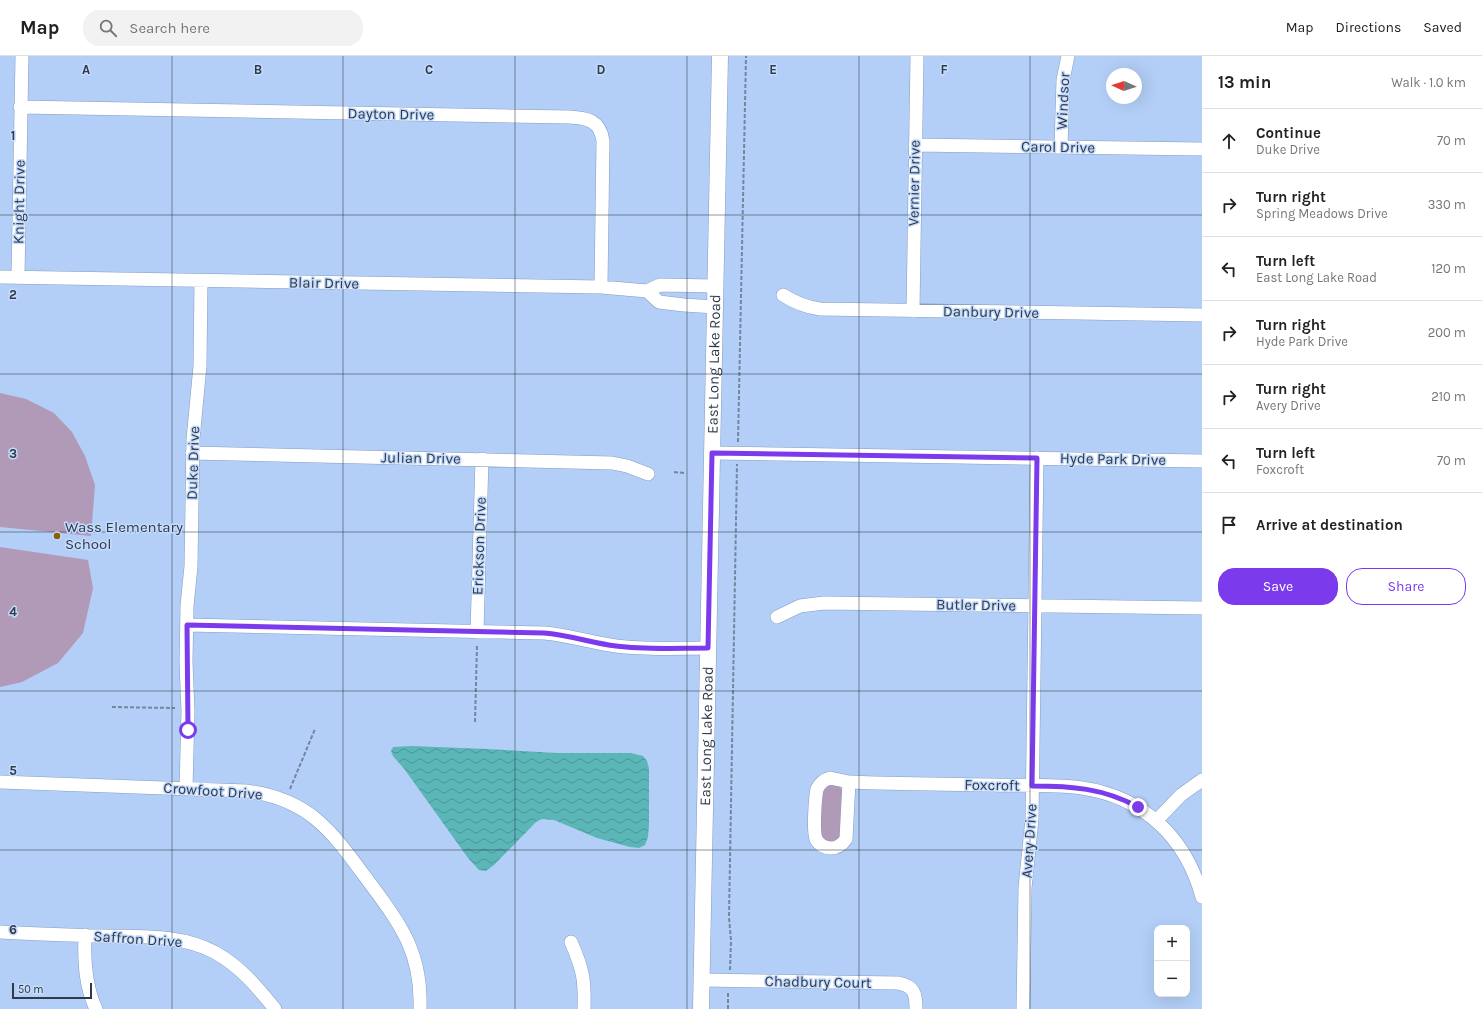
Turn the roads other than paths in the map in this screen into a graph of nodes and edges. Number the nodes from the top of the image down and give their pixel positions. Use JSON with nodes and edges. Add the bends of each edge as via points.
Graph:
{"nodes":[{"id":1,"x":22,"y":56,"type":"edge"},
{"id":2,"x":720,"y":56,"type":"edge"},
{"id":3,"x":917,"y":56,"type":"edge"},
{"id":4,"x":1068,"y":56,"type":"edge"},
{"id":5,"x":20,"y":107,"type":"junction"},
{"id":6,"x":915,"y":145,"type":"junction"},
{"id":7,"x":1061,"y":147,"type":"junction"},
{"id":8,"x":1202,"y":149,"type":"edge"},
{"id":9,"x":0,"y":277,"type":"edge"},
{"id":10,"x":18,"y":277,"type":"junction"},
{"id":11,"x":201,"y":281,"type":"junction"},
{"id":12,"x":715,"y":286,"type":"junction"},
{"id":13,"x":601,"y":287,"type":"junction"},
{"id":14,"x":647,"y":291,"type":"junction"},
{"id":15,"x":783,"y":295,"type":"dead end"},
{"id":16,"x":715,"y":307,"type":"junction"},
{"id":17,"x":912,"y":311,"type":"junction"},
{"id":18,"x":1202,"y":315,"type":"edge"},
{"id":19,"x":192,"y":453,"type":"junction"},
{"id":20,"x":712,"y":453,"type":"junction"},
{"id":21,"x":1037,"y":458,"type":"junction"},
{"id":22,"x":482,"y":459,"type":"junction"},
{"id":23,"x":1202,"y":461,"type":"edge"},
{"id":24,"x":648,"y":474,"type":"dead end"},
{"id":25,"x":1035,"y":606,"type":"junction"},
{"id":26,"x":1202,"y":608,"type":"edge"},
{"id":27,"x":777,"y":617,"type":"dead end"},
{"id":28,"x":187,"y":625,"type":"junction"},
{"id":29,"x":477,"y":632,"type":"junction"},
{"id":30,"x":708,"y":648,"type":"junction"},
{"id":31,"x":1202,"y":780,"type":"edge"},
{"id":32,"x":0,"y":782,"type":"edge"},
{"id":33,"x":849,"y":782,"type":"junction"},
{"id":34,"x":1032,"y":786,"type":"junction"},
{"id":35,"x":186,"y":788,"type":"junction"},
{"id":36,"x":1156,"y":821,"type":"junction"},
{"id":37,"x":1202,"y":897,"type":"edge"},
{"id":38,"x":0,"y":932,"type":"edge"},
{"id":39,"x":85,"y":935,"type":"junction"},
{"id":40,"x":571,"y":942,"type":"dead end"},
{"id":41,"x":702,"y":980,"type":"junction"},
{"id":42,"x":96,"y":1009,"type":"edge"},
{"id":43,"x":275,"y":1009,"type":"edge"},
{"id":44,"x":420,"y":1009,"type":"edge"},
{"id":45,"x":584,"y":1009,"type":"edge"},
{"id":46,"x":701,"y":1009,"type":"edge"},
{"id":47,"x":916,"y":1009,"type":"edge"},
{"id":48,"x":1023,"y":1009,"type":"edge"}],
"edges":[{"from":1,"to":5,"type":"street","name":"Knight Drive"},
{"from":2,"to":12,"type":"main road","name":"East Long Lake Road"},
{"from":3,"to":6,"type":"street","name":"Vernier Drive"},
{"from":4,"to":7,"type":"street","name":"Windsor","via":[[1062,87]]},
{"from":5,"to":10,"type":"street","name":"Knight Drive"},
{"from":5,"to":13,"type":"street","name":"Dayton Drive","via":[[587,119],[596,124],[603,141]]},
{"from":6,"to":7,"type":"street","name":"Carol Drive"},
{"from":6,"to":17,"type":"street","name":"Vernier Drive"},
{"from":7,"to":8,"type":"street","name":"Carol Drive"},
{"from":9,"to":10,"type":"street","name":"Blair Drive"},
{"from":10,"to":11,"type":"street","name":"Blair Drive"},
{"from":11,"to":13,"type":"street","name":"Blair Drive"},
{"from":11,"to":19,"type":"street","name":"Duke Drive","via":[[200,366]]},
{"from":12,"to":14,"type":"street","name":"Blair Drive","via":[[660,285]]},
{"from":12,"to":16,"type":"main road","name":"East Long Lake Road"},
{"from":13,"to":14,"type":"street","name":"Blair Drive"},
{"from":14,"to":16,"type":"street","via":[[659,302]]},
{"from":15,"to":17,"type":"street","name":"Danbury Drive","via":[[806,307],[820,309]]},
{"from":16,"to":20,"type":"main road","name":"East Long Lake Road"},
{"from":17,"to":18,"type":"street","name":"Danbury Drive"},
{"from":19,"to":22,"type":"street","name":"Julian Drive"},
{"from":19,"to":28,"type":"street","name":"Duke Drive","via":[[191,566]]},
{"from":20,"to":21,"type":"street","name":"Hyde Park Drive"},
{"from":20,"to":30,"type":"main road","name":"East Long Lake Road"},
{"from":21,"to":23,"type":"street","name":"Hyde Park Drive"},
{"from":21,"to":25,"type":"street","name":"Avery Drive"},
{"from":22,"to":24,"type":"street","name":"Julian Drive","via":[[612,462]]},
{"from":22,"to":29,"type":"street","name":"Erickson Drive"},
{"from":25,"to":26,"type":"street","name":"Butler Drive"},
{"from":25,"to":27,"type":"street","name":"Butler Drive","via":[[824,603],[800,606]]},
{"from":25,"to":34,"type":"street","name":"Avery Drive"},
{"from":28,"to":29,"type":"street"},
{"from":28,"to":35,"type":"street","name":"Duke Drive"},
{"from":29,"to":30,"type":"street","via":[[558,634],[623,647]]},
{"from":30,"to":41,"type":"main road","name":"East Long Lake Road"},
{"from":31,"to":36,"type":"street","via":[[1181,795]]},
{"from":32,"to":35,"type":"street","name":"Crowfoot Drive"},
{"from":33,"to":33,"type":"street","name":"Foxcroft","via":[[830,778],[817,789],[814,831],[816,839],[824,847],[835,848],[846,839]]},
{"from":33,"to":34,"type":"street","name":"Foxcroft"},
{"from":34,"to":36,"type":"street","name":"Foxcroft","via":[[1065,786],[1101,792],[1138,807]]},
{"from":34,"to":48,"type":"street","name":"Avery Drive","via":[[1025,902]]},
{"from":35,"to":44,"type":"street","name":"Crowfoot Drive","via":[[271,795],[294,804],[328,829],[393,915],[406,938],[416,964]]},
{"from":36,"to":37,"type":"street","name":"Foxcroft","via":[[1172,836],[1184,853]]},
{"from":38,"to":39,"type":"street","name":"Saffron Drive"},
{"from":39,"to":42,"type":"street","via":[[86,973]]},
{"from":39,"to":43,"type":"street","name":"Saffron Drive","via":[[160,938],[201,946],[243,972]]},
{"from":40,"to":45,"type":"street","via":[[582,971]]},
{"from":41,"to":46,"type":"main road","name":"East Long Lake Road"},
{"from":41,"to":47,"type":"street","name":"Chadbury Court","via":[[898,982],[912,988]]}]}
